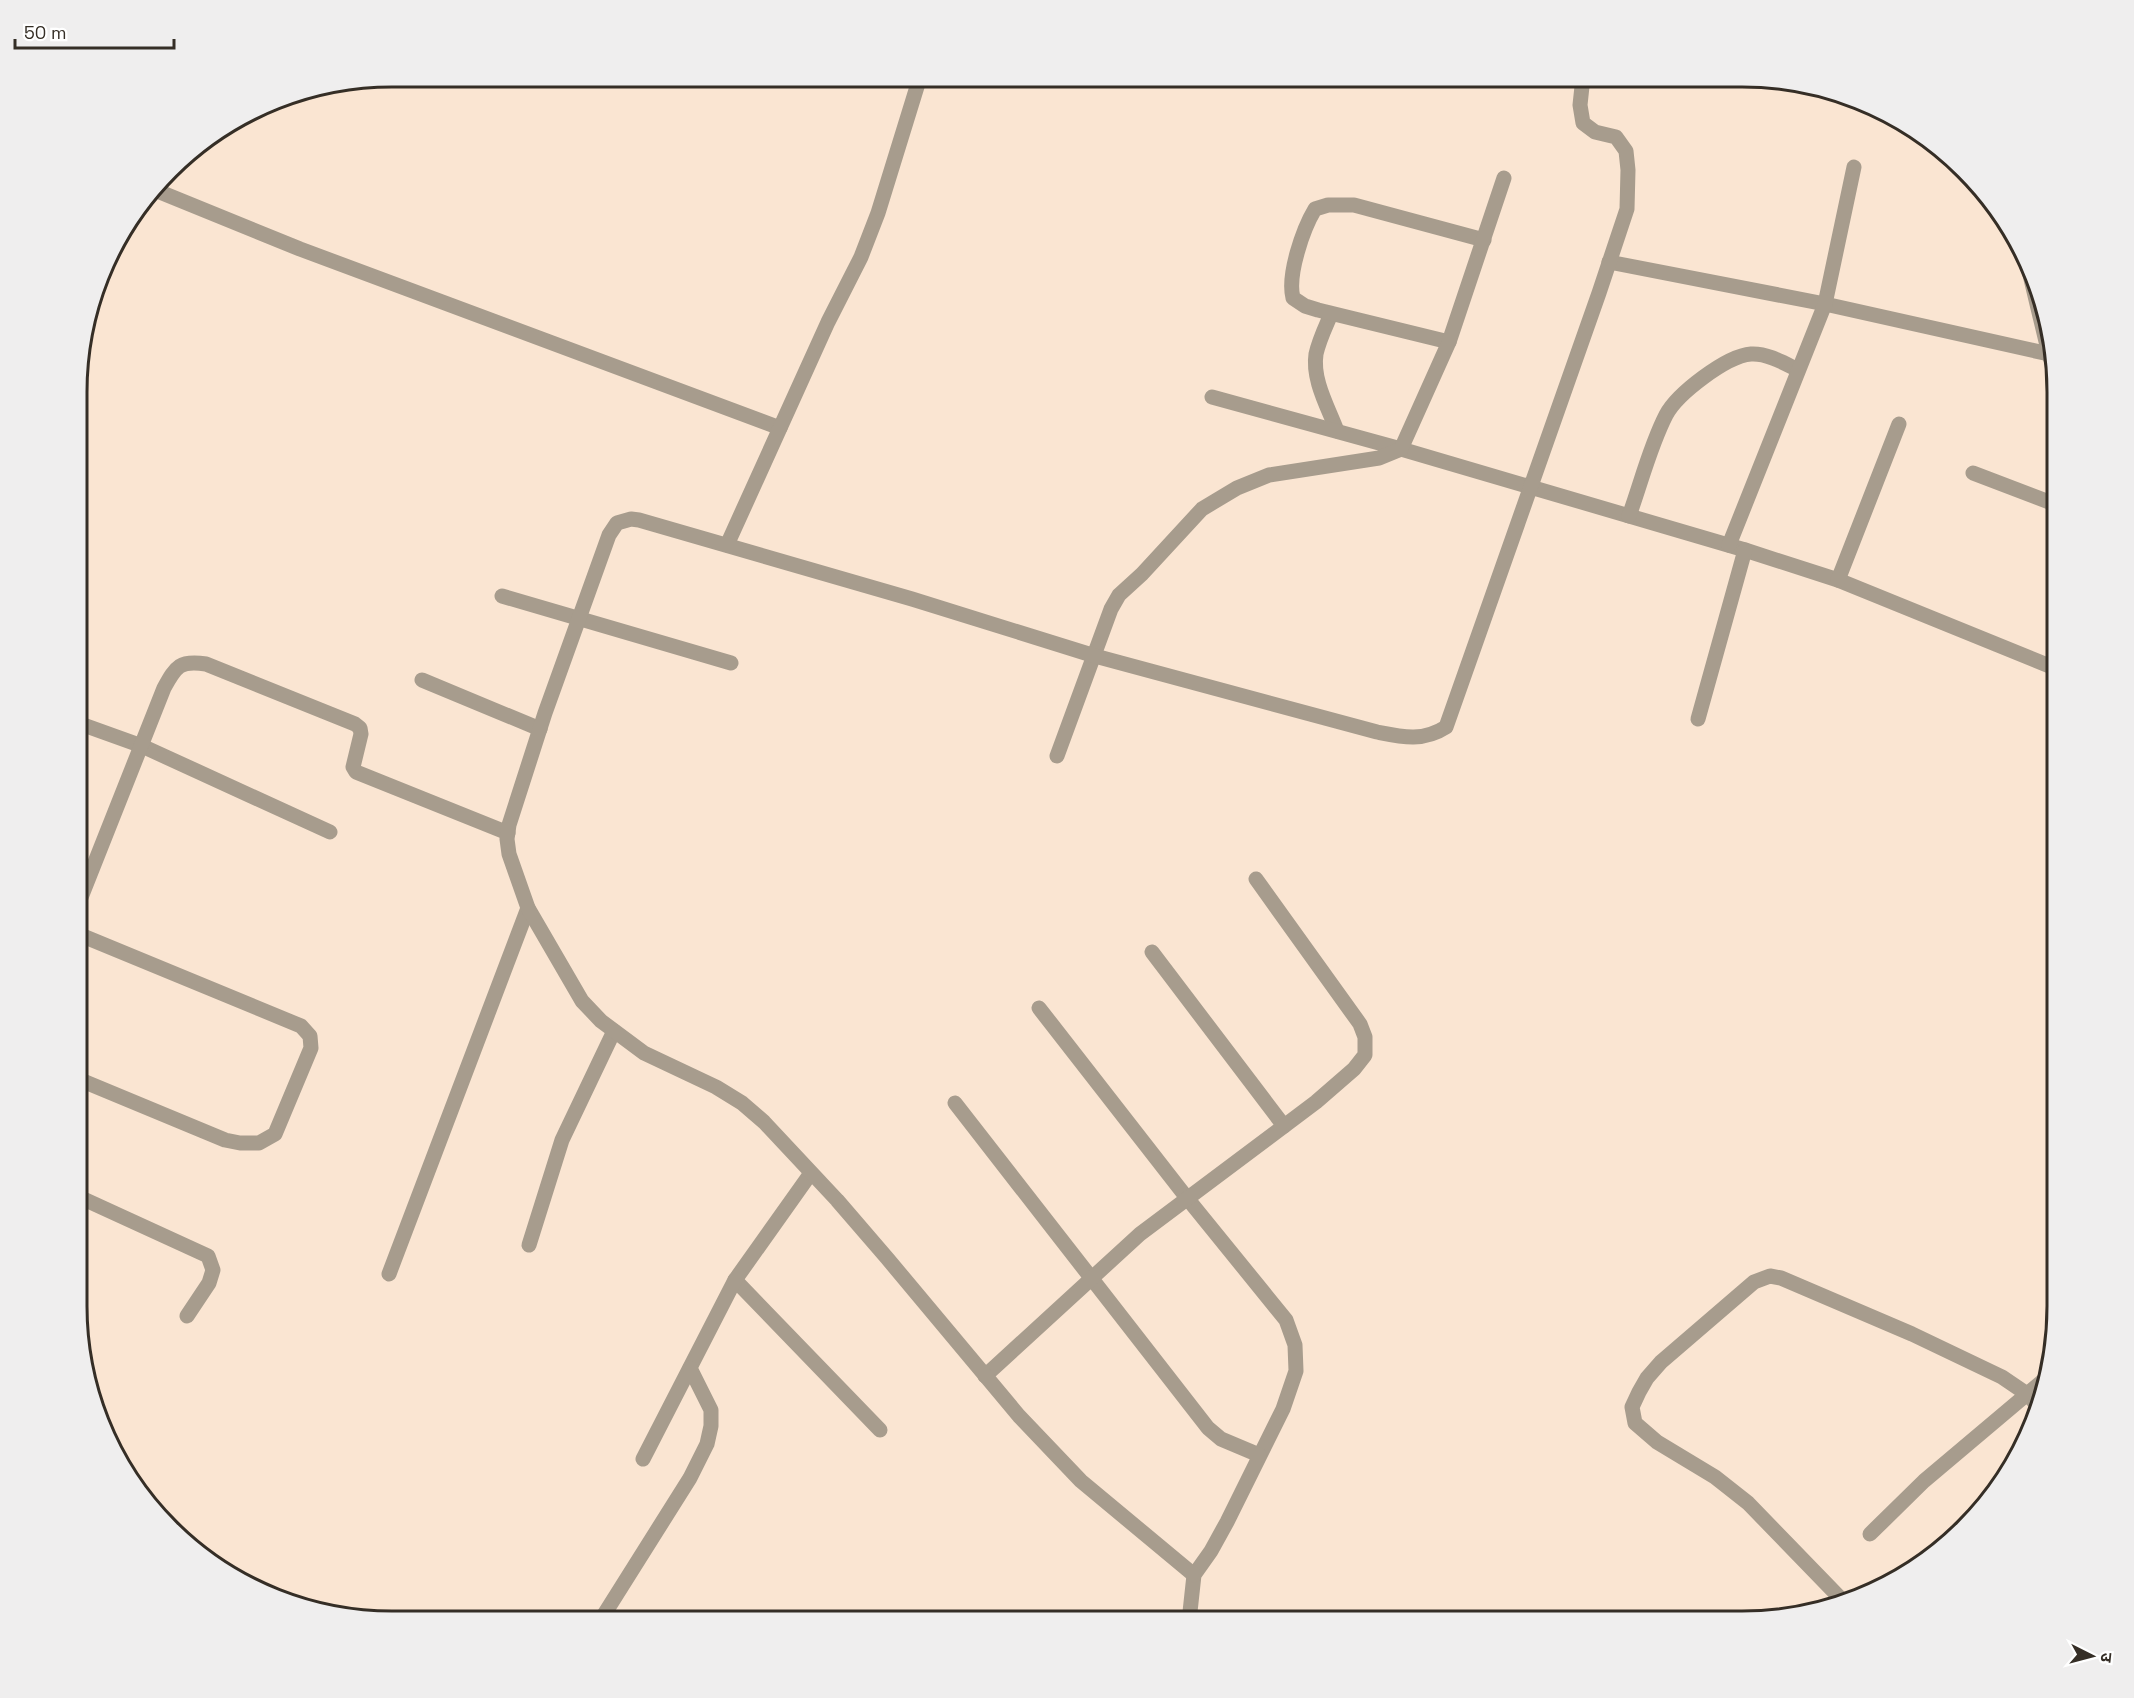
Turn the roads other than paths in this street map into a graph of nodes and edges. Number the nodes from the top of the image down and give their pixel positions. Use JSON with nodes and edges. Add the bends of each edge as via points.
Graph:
{"nodes":[{"id":1,"x":917,"y":87,"type":"edge"},
{"id":2,"x":1582,"y":87,"type":"edge"},
{"id":3,"x":1854,"y":167,"type":"dead end"},
{"id":4,"x":1504,"y":178,"type":"dead end"},
{"id":5,"x":162,"y":193,"type":"edge"},
{"id":6,"x":1484,"y":240,"type":"junction"},
{"id":7,"x":1609,"y":262,"type":"junction"},
{"id":8,"x":1825,"y":304,"type":"junction"},
{"id":9,"x":1331,"y":314,"type":"junction"},
{"id":10,"x":1449,"y":342,"type":"junction"},
{"id":11,"x":2044,"y":353,"type":"edge"},
{"id":12,"x":1798,"y":370,"type":"junction"},
{"id":13,"x":1212,"y":397,"type":"dead end"},
{"id":14,"x":1899,"y":424,"type":"dead end"},
{"id":15,"x":780,"y":428,"type":"junction"},
{"id":16,"x":1337,"y":431,"type":"junction"},
{"id":17,"x":1401,"y":449,"type":"junction"},
{"id":18,"x":1973,"y":473,"type":"dead end"},
{"id":19,"x":1531,"y":488,"type":"junction"},
{"id":20,"x":2047,"y":501,"type":"edge"},
{"id":21,"x":1629,"y":516,"type":"junction"},
{"id":22,"x":728,"y":545,"type":"junction"},
{"id":23,"x":1729,"y":545,"type":"junction"},
{"id":24,"x":1745,"y":550,"type":"junction"},
{"id":25,"x":1838,"y":580,"type":"junction"},
{"id":26,"x":502,"y":596,"type":"dead end"},
{"id":27,"x":579,"y":619,"type":"junction"},
{"id":28,"x":1095,"y":656,"type":"junction"},
{"id":29,"x":731,"y":663,"type":"dead end"},
{"id":30,"x":2047,"y":665,"type":"edge"},
{"id":31,"x":422,"y":680,"type":"dead end"},
{"id":32,"x":1698,"y":719,"type":"dead end"},
{"id":33,"x":87,"y":726,"type":"edge"},
{"id":34,"x":540,"y":729,"type":"junction"},
{"id":35,"x":142,"y":746,"type":"junction"},
{"id":36,"x":1058,"y":756,"type":"dead end"},
{"id":37,"x":330,"y":832,"type":"dead end"},
{"id":38,"x":508,"y":833,"type":"junction"},
{"id":39,"x":1256,"y":879,"type":"dead end"},
{"id":40,"x":87,"y":883,"type":"edge"},
{"id":41,"x":528,"y":908,"type":"junction"},
{"id":42,"x":87,"y":938,"type":"edge"},
{"id":43,"x":1152,"y":952,"type":"dead end"},
{"id":44,"x":1039,"y":1008,"type":"dead end"},
{"id":45,"x":614,"y":1031,"type":"junction"},
{"id":46,"x":87,"y":1083,"type":"edge"},
{"id":47,"x":955,"y":1103,"type":"dead end"},
{"id":48,"x":1284,"y":1126,"type":"junction"},
{"id":49,"x":811,"y":1173,"type":"junction"},
{"id":50,"x":1187,"y":1198,"type":"junction"},
{"id":51,"x":87,"y":1200,"type":"edge"},
{"id":52,"x":530,"y":1245,"type":"dead end"},
{"id":53,"x":389,"y":1274,"type":"dead end"},
{"id":54,"x":1091,"y":1278,"type":"junction"},
{"id":55,"x":735,"y":1280,"type":"junction"},
{"id":56,"x":187,"y":1316,"type":"dead end"},
{"id":57,"x":690,"y":1368,"type":"junction"},
{"id":58,"x":985,"y":1376,"type":"junction"},
{"id":59,"x":2037,"y":1386,"type":"edge"},
{"id":60,"x":2027,"y":1394,"type":"junction"},
{"id":61,"x":2032,"y":1400,"type":"edge"},
{"id":62,"x":880,"y":1430,"type":"dead end"},
{"id":63,"x":1259,"y":1455,"type":"junction"},
{"id":64,"x":644,"y":1459,"type":"dead end"},
{"id":65,"x":1870,"y":1534,"type":"dead end"},
{"id":66,"x":1194,"y":1575,"type":"junction"},
{"id":67,"x":1837,"y":1596,"type":"edge"},
{"id":68,"x":606,"y":1611,"type":"edge"},
{"id":69,"x":1191,"y":1611,"type":"edge"}],
"edges":[{"from":1,"to":15,"type":"street","via":[[865,246]]},
{"from":2,"to":7,"type":"street","via":[[1582,123],[1595,132],[1616,137],[1626,150],[1627,209]]},
{"from":3,"to":8,"type":"street"},
{"from":4,"to":6,"type":"street"},
{"from":5,"to":15,"type":"street","via":[[300,249]]},
{"from":6,"to":9,"type":"street","via":[[1354,205],[1315,209],[1306,223],[1290,288],[1293,298],[1305,306]]},
{"from":6,"to":10,"type":"street"},
{"from":7,"to":8,"type":"street"},
{"from":7,"to":19,"type":"street"},
{"from":8,"to":11,"type":"street"},
{"from":8,"to":12,"type":"street"},
{"from":9,"to":10,"type":"street"},
{"from":9,"to":16,"type":"street","via":[[1316,366]]},
{"from":10,"to":17,"type":"street"},
{"from":12,"to":21,"type":"street","via":[[1773,358],[1751,354],[1733,359],[1700,380],[1666,413]]},
{"from":12,"to":23,"type":"street"},
{"from":13,"to":16,"type":"street"},
{"from":14,"to":25,"type":"street"},
{"from":15,"to":22,"type":"street"},
{"from":16,"to":17,"type":"street"},
{"from":17,"to":19,"type":"street"},
{"from":17,"to":28,"type":"street","via":[[1379,458],[1269,476],[1237,488],[1202,509],[1119,595]]},
{"from":18,"to":20,"type":"street"},
{"from":19,"to":21,"type":"street"},
{"from":19,"to":28,"type":"street","via":[[1446,727],[1435,734],[1420,738],[1377,732]]},
{"from":21,"to":23,"type":"street"},
{"from":22,"to":27,"type":"street","via":[[639,520],[617,523],[609,535]]},
{"from":22,"to":28,"type":"street"},
{"from":23,"to":24,"type":"street"},
{"from":24,"to":25,"type":"street"},
{"from":24,"to":32,"type":"street"},
{"from":25,"to":30,"type":"street"},
{"from":26,"to":27,"type":"street"},
{"from":27,"to":29,"type":"street"},
{"from":27,"to":34,"type":"street"},
{"from":28,"to":36,"type":"street"},
{"from":31,"to":34,"type":"street"},
{"from":33,"to":35,"type":"street"},
{"from":34,"to":38,"type":"street"},
{"from":35,"to":37,"type":"street"},
{"from":35,"to":38,"type":"street","via":[[174,669],[188,661],[206,664],[355,724],[360,729],[356,772]]},
{"from":35,"to":40,"type":"street"},
{"from":38,"to":41,"type":"street","via":[[509,854]]},
{"from":39,"to":48,"type":"street","via":[[1365,1036],[1365,1055],[1354,1069]]},
{"from":41,"to":45,"type":"street","via":[[582,1001]]},
{"from":41,"to":53,"type":"street"},
{"from":42,"to":46,"type":"street","via":[[301,1026],[310,1036],[311,1048],[274,1134],[259,1143],[225,1140]]},
{"from":43,"to":48,"type":"street"},
{"from":44,"to":50,"type":"street"},
{"from":45,"to":49,"type":"street","via":[[644,1053],[742,1103]]},
{"from":45,"to":52,"type":"street","via":[[562,1140]]},
{"from":47,"to":54,"type":"street"},
{"from":48,"to":50,"type":"street"},
{"from":49,"to":55,"type":"street"},
{"from":49,"to":58,"type":"street"},
{"from":50,"to":54,"type":"street"},
{"from":50,"to":63,"type":"street","via":[[1286,1320],[1295,1345],[1296,1371],[1283,1408]]},
{"from":51,"to":56,"type":"street","via":[[208,1256],[213,1270],[209,1283]]},
{"from":54,"to":58,"type":"street"},
{"from":54,"to":63,"type":"street","via":[[1208,1428]]},
{"from":55,"to":57,"type":"street"},
{"from":55,"to":62,"type":"street"},
{"from":57,"to":64,"type":"street"},
{"from":57,"to":68,"type":"street","via":[[711,1410],[707,1444]]},
{"from":58,"to":66,"type":"street","via":[[1081,1481]]},
{"from":59,"to":60,"type":"street"},
{"from":60,"to":61,"type":"street"},
{"from":60,"to":65,"type":"street","via":[[1924,1481]]},
{"from":60,"to":67,"type":"street","via":[[2002,1377],[1912,1334],[1791,1281],[1770,1276],[1754,1282],[1660,1362],[1632,1407],[1635,1423],[1748,1503]]},
{"from":63,"to":66,"type":"street","via":[[1216,1541]]},
{"from":66,"to":69,"type":"street"}]}
